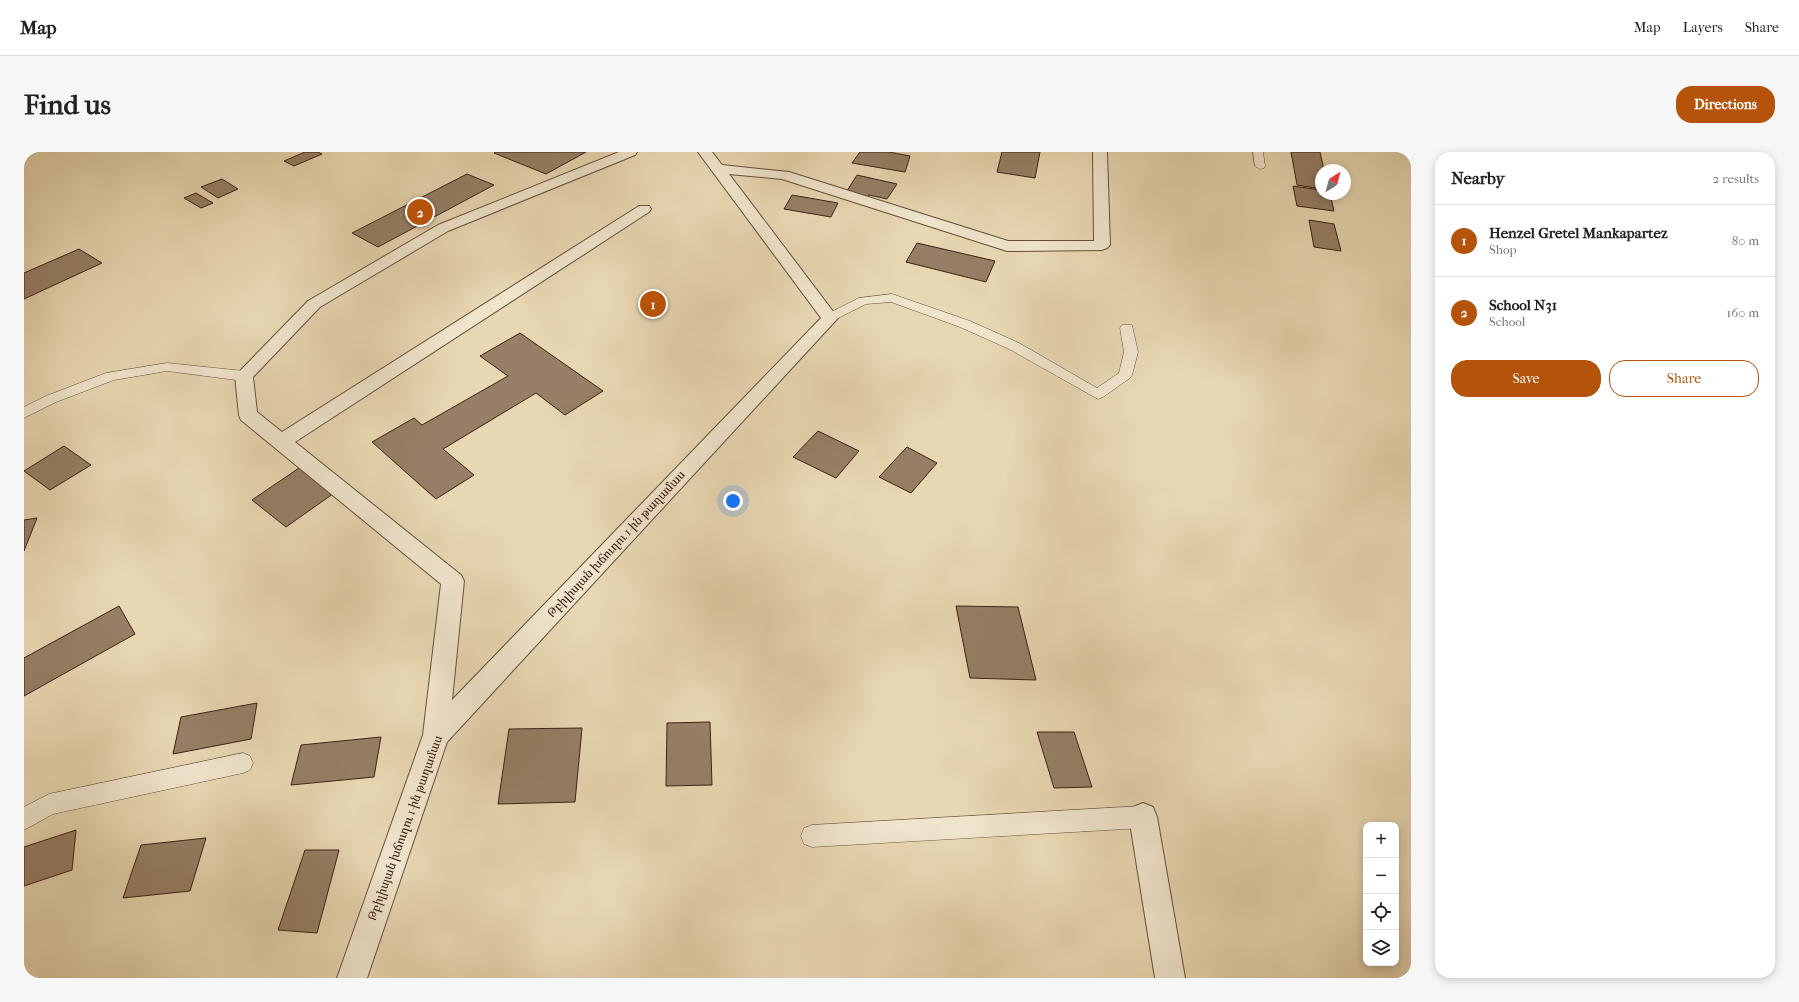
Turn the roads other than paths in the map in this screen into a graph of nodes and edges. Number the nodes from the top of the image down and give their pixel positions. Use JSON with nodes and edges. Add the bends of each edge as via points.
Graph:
{"nodes":[{"id":1,"x":630,"y":152,"type":"edge"},
{"id":2,"x":705,"y":152,"type":"edge"},
{"id":3,"x":1100,"y":152,"type":"edge"},
{"id":4,"x":1258,"y":152,"type":"edge"},
{"id":5,"x":1260,"y":166,"type":"dead end"},
{"id":6,"x":718,"y":169,"type":"junction"},
{"id":7,"x":644,"y":208,"type":"dead end"},
{"id":8,"x":830,"y":318,"type":"junction"},
{"id":9,"x":1127,"y":328,"type":"dead end"},
{"id":10,"x":244,"y":376,"type":"junction"},
{"id":11,"x":24,"y":413,"type":"edge"},
{"id":12,"x":280,"y":442,"type":"junction"},
{"id":13,"x":436,"y":735,"type":"junction"},
{"id":14,"x":243,"y":763,"type":"dead end"},
{"id":15,"x":1143,"y":816,"type":"joint"},
{"id":16,"x":24,"y":819,"type":"edge"},
{"id":17,"x":812,"y":836,"type":"dead end"},
{"id":18,"x":352,"y":978,"type":"edge"},
{"id":19,"x":1170,"y":978,"type":"edge"}],
"edges":[{"from":1,"to":10,"type":"street","via":[[443,228],[314,304]]},
{"from":2,"to":6,"type":"street"},
{"from":3,"to":6,"type":"street","via":[[1102,245],[1008,246],[784,175]]},
{"from":4,"to":5,"type":"lane"},
{"from":6,"to":8,"type":"street"},
{"from":7,"to":12,"type":"street"},
{"from":8,"to":9,"type":"lane","via":[[863,301],[892,298],[965,324],[1014,346],[1098,394],[1125,375],[1131,352]]},
{"from":8,"to":13,"type":"street","name":"Թբիլիսյան խճուղու 1-ին թաղամաս"},
{"from":10,"to":11,"type":"lane","via":[[167,367],[111,376],[50,399]]},
{"from":10,"to":12,"type":"street","via":[[248,416]]},
{"from":12,"to":13,"type":"street","via":[[453,581]]},
{"from":13,"to":18,"type":"street","name":"Թբիլիսյան խճուղու 1-ին թաղամաս"},
{"from":14,"to":16,"type":"lane","via":[[49,804]]},
{"from":15,"to":17,"type":"lane"},
{"from":15,"to":19,"type":"street"}]}
